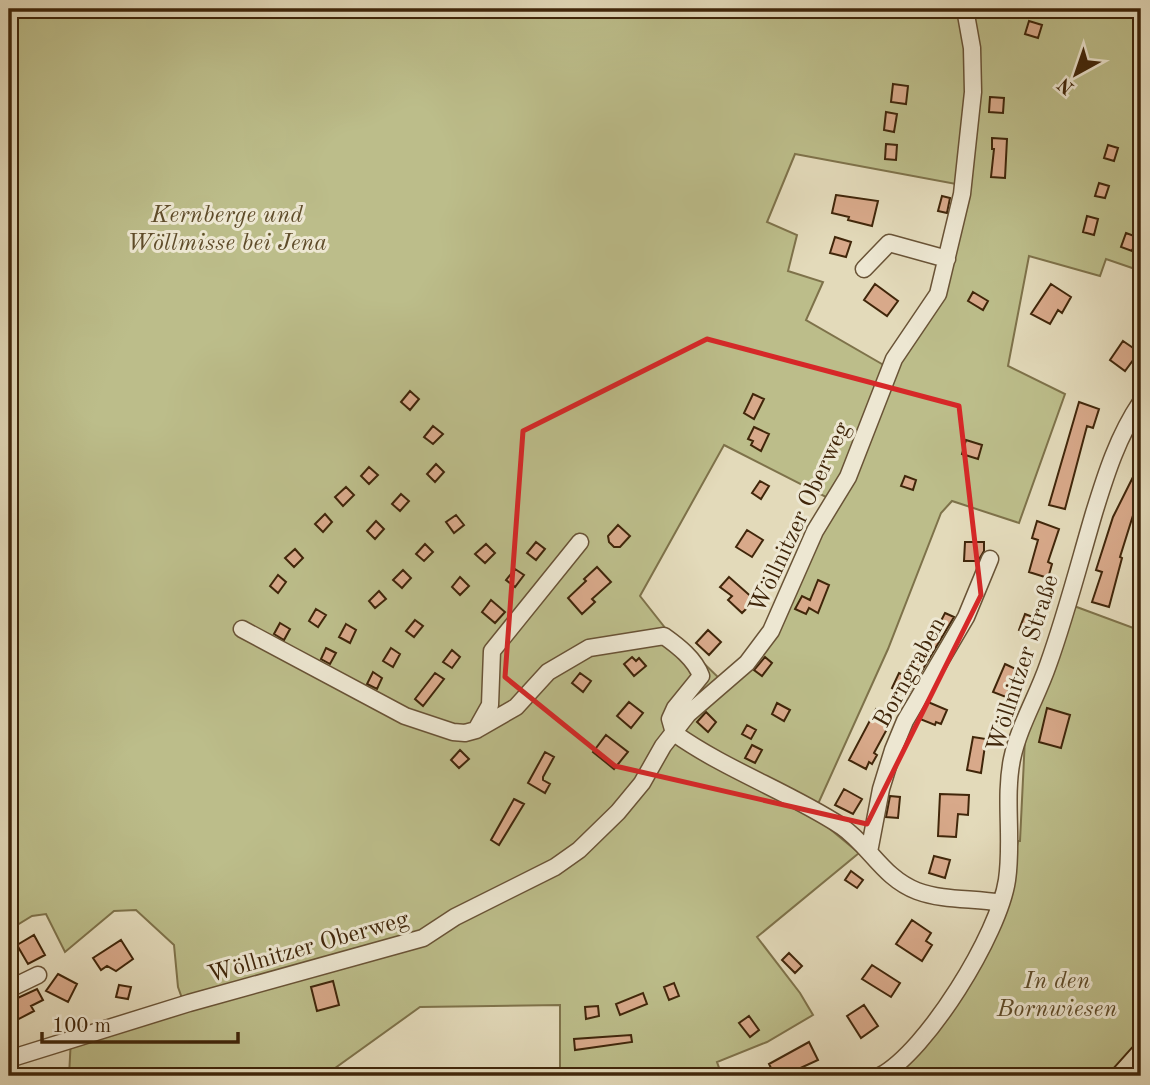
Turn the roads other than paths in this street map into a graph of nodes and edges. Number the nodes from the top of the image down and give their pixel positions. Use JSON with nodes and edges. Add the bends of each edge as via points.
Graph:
{"nodes":[{"id":1,"x":965,"y":9,"type":"edge"},
{"id":2,"x":947,"y":259,"type":"junction"},
{"id":3,"x":864,"y":270,"type":"dead end"},
{"id":4,"x":1141,"y":402,"type":"edge"},
{"id":5,"x":580,"y":542,"type":"dead end"},
{"id":6,"x":990,"y":559,"type":"dead end"},
{"id":7,"x":242,"y":629,"type":"dead end"},
{"id":8,"x":476,"y":730,"type":"junction"},
{"id":9,"x":674,"y":733,"type":"junction"},
{"id":10,"x":869,"y":852,"type":"junction"},
{"id":11,"x":1001,"y":903,"type":"junction"},
{"id":12,"x":38,"y":975,"type":"dead end"},
{"id":13,"x":9,"y":989,"type":"edge"},
{"id":14,"x":1141,"y":1057,"type":"edge"},
{"id":15,"x":9,"y":1059,"type":"edge"},
{"id":16,"x":880,"y":1076,"type":"edge"},
{"id":17,"x":1124,"y":1076,"type":"edge"}],
"edges":[{"from":1,"to":2,"type":"street","name":"Wöllnitzer Oberweg","via":[[973,92],[962,194]]},
{"from":2,"to":3,"type":"street","via":[[889,243]]},
{"from":2,"to":9,"type":"street","name":"Wöllnitzer Oberweg","via":[[938,293],[894,359],[848,477],[815,531],[771,631],[747,663],[700,702]]},
{"from":4,"to":11,"type":"street","name":"Wöllnitzer Straße","via":[[1112,456],[1048,666],[1019,733],[1010,775],[1010,840]]},
{"from":5,"to":8,"type":"street","via":[[492,651],[490,705]]},
{"from":6,"to":10,"type":"street","name":"Borngraben","via":[[966,617],[893,750]]},
{"from":7,"to":8,"type":"street","via":[[405,716],[453,732]]},
{"from":8,"to":9,"type":"street","name":"Wöllnitzer Oberweg","via":[[516,707],[548,672],[589,648],[664,636],[701,676],[675,708],[670,719]]},
{"from":9,"to":10,"type":"street","via":[[837,824]]},
{"from":9,"to":15,"type":"street","name":"Wöllnitzer Oberweg","via":[[642,783],[579,850],[423,938]]},
{"from":10,"to":11,"type":"street","via":[[894,879],[918,891]]},
{"from":11,"to":16,"type":"street","name":"Wöllnitzer Straße","via":[[958,990],[935,1024],[911,1052]]},
{"from":12,"to":13,"type":"street"},
{"from":14,"to":17,"type":"main road"}]}
